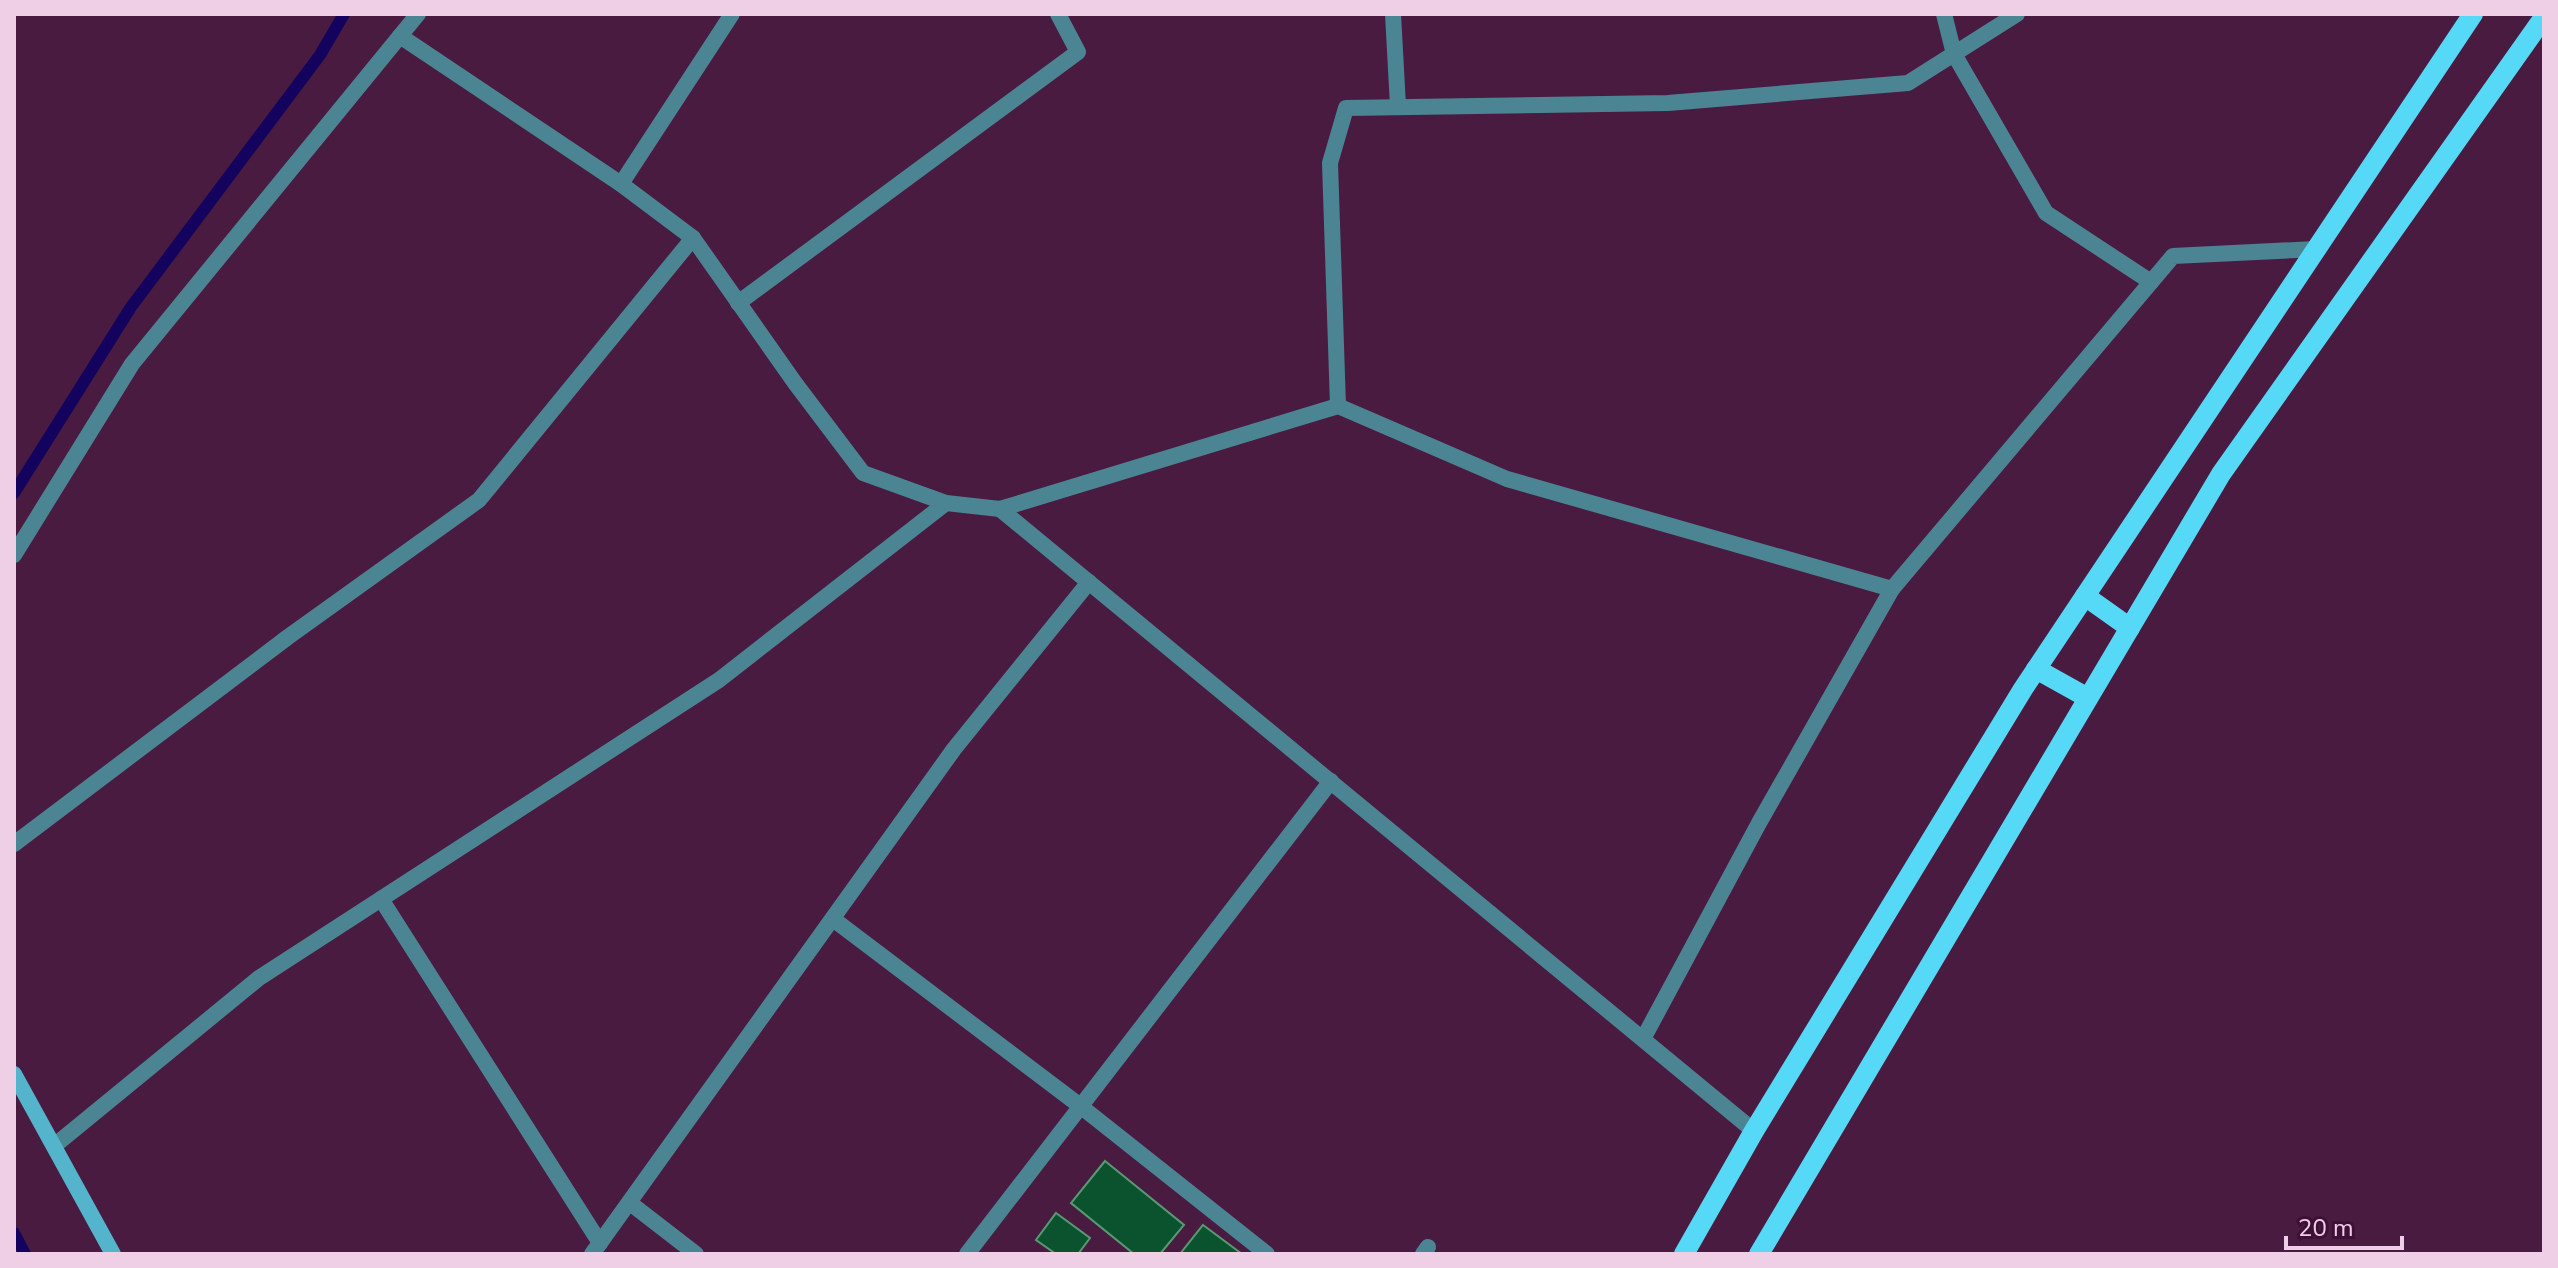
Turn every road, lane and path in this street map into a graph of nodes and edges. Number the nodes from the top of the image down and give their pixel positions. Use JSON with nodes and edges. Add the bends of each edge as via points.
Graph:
{"nodes":[{"id":1,"x":418,"y":14,"type":"edge"},
{"id":2,"x":732,"y":14,"type":"edge"},
{"id":3,"x":1058,"y":14,"type":"edge"},
{"id":4,"x":1393,"y":14,"type":"edge"},
{"id":5,"x":1944,"y":14,"type":"edge"},
{"id":6,"x":2017,"y":14,"type":"edge"},
{"id":7,"x":2473,"y":14,"type":"edge"},
{"id":8,"x":2544,"y":17,"type":"edge"},
{"id":9,"x":400,"y":36,"type":"junction"},
{"id":10,"x":1954,"y":54,"type":"junction"},
{"id":11,"x":1398,"y":106,"type":"junction"},
{"id":12,"x":621,"y":184,"type":"junction"},
{"id":13,"x":693,"y":238,"type":"junction"},
{"id":14,"x":2316,"y":249,"type":"junction"},
{"id":15,"x":2151,"y":282,"type":"junction"},
{"id":16,"x":738,"y":303,"type":"junction"},
{"id":17,"x":1338,"y":406,"type":"junction"},
{"id":18,"x":946,"y":503,"type":"junction"},
{"id":19,"x":1000,"y":509,"type":"junction"},
{"id":20,"x":14,"y":555,"type":"edge"},
{"id":21,"x":1089,"y":582,"type":"junction"},
{"id":22,"x":1892,"y":589,"type":"junction"},
{"id":23,"x":2085,"y":596,"type":"junction"},
{"id":24,"x":2130,"y":628,"type":"junction"},
{"id":25,"x":2036,"y":669,"type":"junction"},
{"id":26,"x":2088,"y":698,"type":"junction"},
{"id":27,"x":1331,"y":781,"type":"junction"},
{"id":28,"x":14,"y":844,"type":"edge"},
{"id":29,"x":381,"y":899,"type":"junction"},
{"id":30,"x":833,"y":919,"type":"junction"},
{"id":31,"x":1643,"y":1039,"type":"junction"},
{"id":32,"x":14,"y":1074,"type":"edge"},
{"id":33,"x":1079,"y":1105,"type":"junction"},
{"id":34,"x":1754,"y":1131,"type":"junction"},
{"id":35,"x":54,"y":1146,"type":"junction"},
{"id":36,"x":630,"y":1203,"type":"junction"},
{"id":37,"x":596,"y":1248,"type":"edge"},
{"id":38,"x":113,"y":1254,"type":"edge"},
{"id":39,"x":696,"y":1254,"type":"edge"},
{"id":40,"x":967,"y":1254,"type":"edge"},
{"id":41,"x":1267,"y":1254,"type":"edge"},
{"id":42,"x":1684,"y":1254,"type":"edge"},
{"id":43,"x":1759,"y":1254,"type":"edge"}],
"edges":[{"from":1,"to":9,"type":"street"},
{"from":2,"to":12,"type":"street"},
{"from":3,"to":16,"type":"street","via":[[1078,52]]},
{"from":4,"to":11,"type":"street"},
{"from":5,"to":10,"type":"street"},
{"from":6,"to":10,"type":"street"},
{"from":7,"to":14,"type":"main road"},
{"from":8,"to":24,"type":"main road","via":[[2221,474]]},
{"from":9,"to":12,"type":"street"},
{"from":9,"to":20,"type":"street","via":[[132,364]]},
{"from":10,"to":11,"type":"street","via":[[1908,83],[1668,103]]},
{"from":10,"to":15,"type":"street","via":[[2046,213]]},
{"from":11,"to":17,"type":"street","via":[[1346,108],[1330,163]]},
{"from":12,"to":13,"type":"street"},
{"from":13,"to":16,"type":"street"},
{"from":13,"to":28,"type":"street","via":[[479,500]]},
{"from":14,"to":15,"type":"street","via":[[2173,256]]},
{"from":14,"to":23,"type":"main road"},
{"from":15,"to":22,"type":"street"},
{"from":16,"to":18,"type":"street","via":[[863,473]]},
{"from":17,"to":19,"type":"street"},
{"from":17,"to":22,"type":"street","via":[[1507,479]]},
{"from":18,"to":19,"type":"street"},
{"from":18,"to":29,"type":"street","via":[[719,680]]},
{"from":19,"to":21,"type":"street"},
{"from":21,"to":27,"type":"street"},
{"from":21,"to":30,"type":"street","via":[[954,749]]},
{"from":22,"to":31,"type":"street"},
{"from":23,"to":24,"type":"main road"},
{"from":23,"to":25,"type":"main road"},
{"from":24,"to":26,"type":"main road"},
{"from":25,"to":26,"type":"main road"},
{"from":25,"to":34,"type":"main road"},
{"from":26,"to":43,"type":"main road"},
{"from":27,"to":31,"type":"street"},
{"from":27,"to":33,"type":"street"},
{"from":29,"to":35,"type":"street","via":[[259,978]]},
{"from":29,"to":37,"type":"street"},
{"from":30,"to":33,"type":"street"},
{"from":30,"to":36,"type":"street"},
{"from":31,"to":34,"type":"street"},
{"from":32,"to":35,"type":"main road"},
{"from":33,"to":40,"type":"street"},
{"from":33,"to":41,"type":"street"},
{"from":34,"to":42,"type":"main road"},
{"from":35,"to":38,"type":"main road"},
{"from":36,"to":37,"type":"street"},
{"from":36,"to":39,"type":"street"}]}
